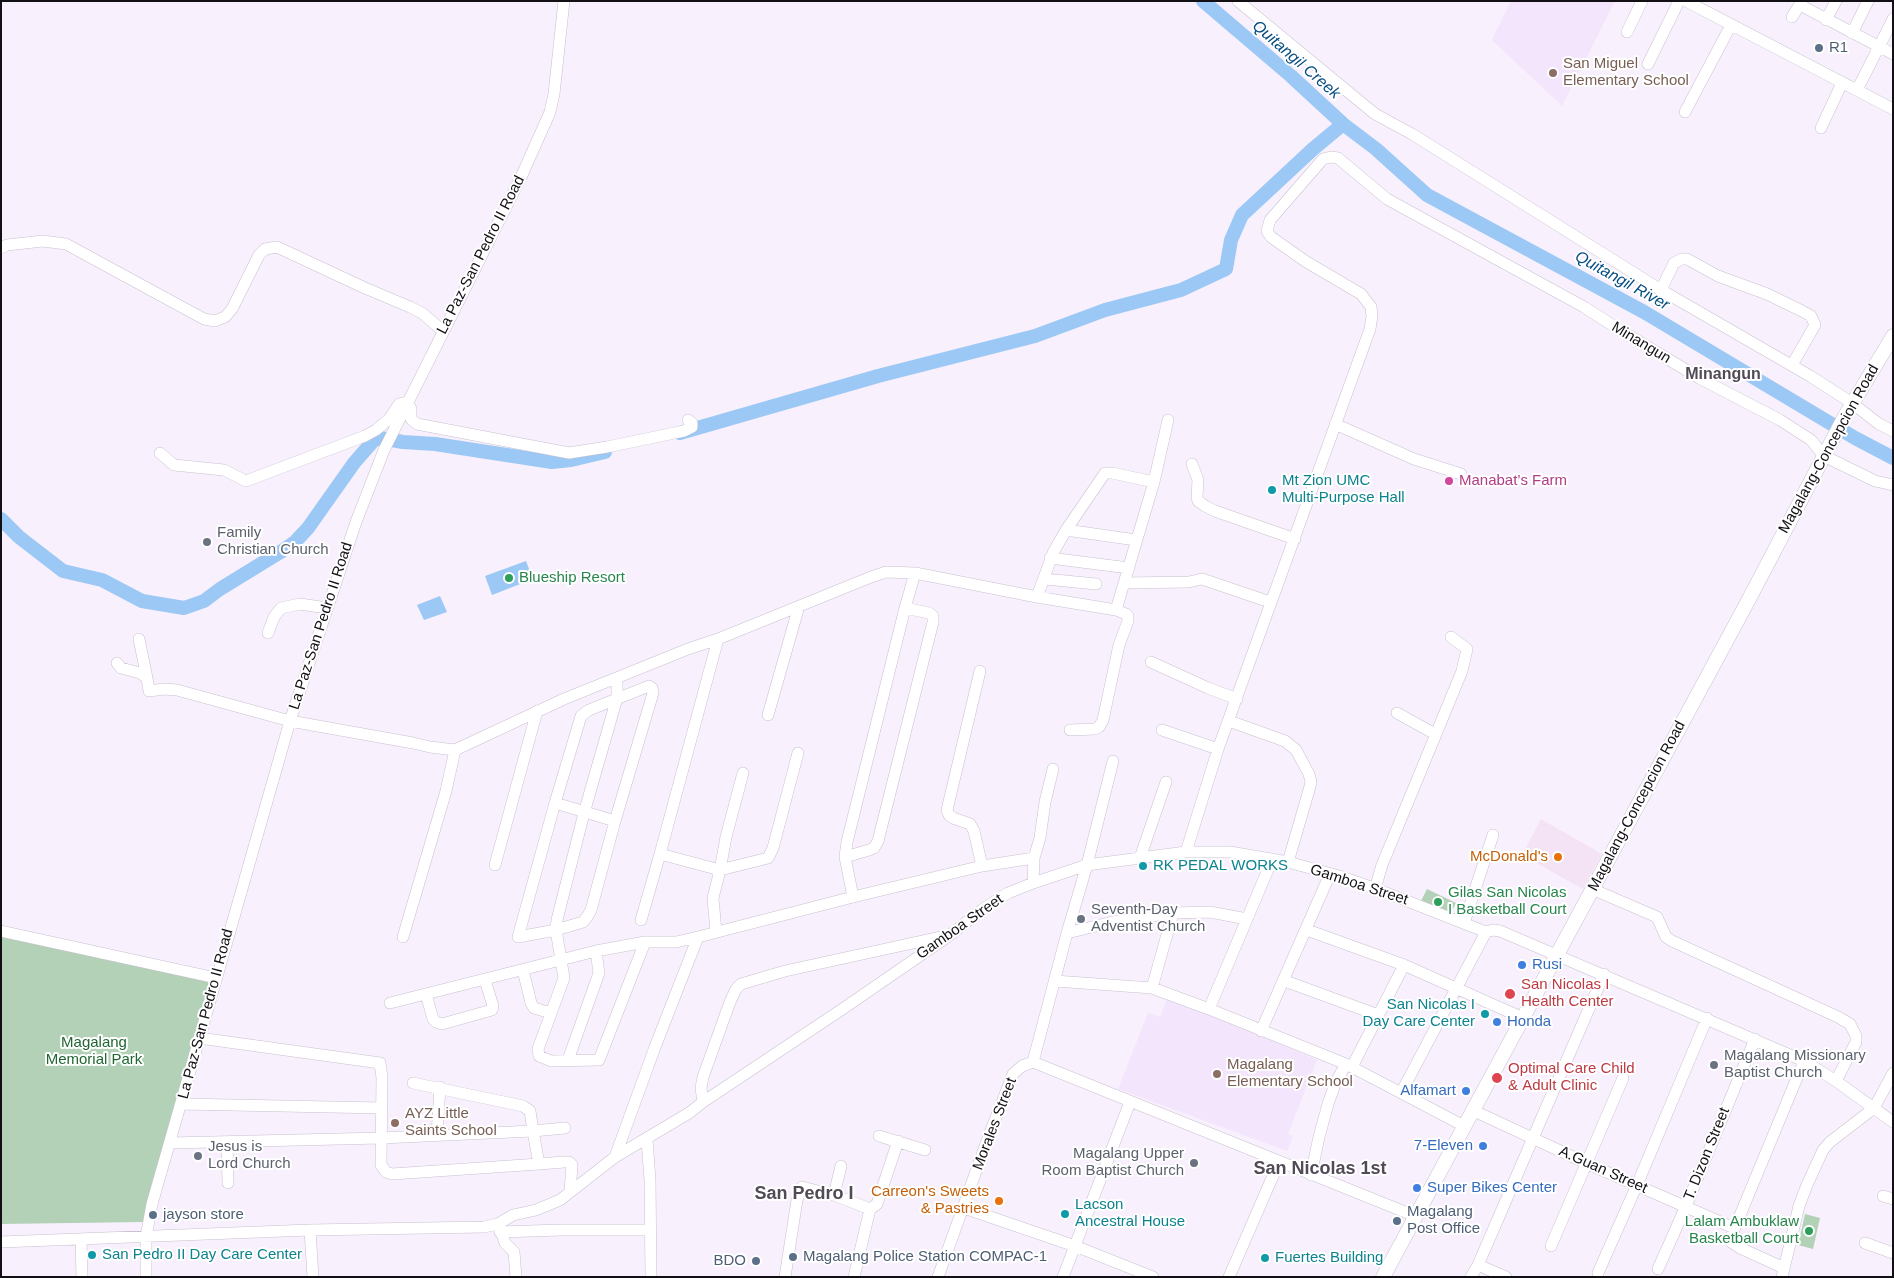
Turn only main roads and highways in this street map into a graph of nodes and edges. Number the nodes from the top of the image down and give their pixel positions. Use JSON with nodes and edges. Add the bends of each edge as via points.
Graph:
{"nodes":[{"id":1,"x":1893,"y":336,"type":"edge"},
{"id":2,"x":1383,"y":1277,"type":"edge"}],
"edges":[{"from":1,"to":2,"type":"main road","name":"Magalang-Concepcion Road","via":[[1825,452]]}]}
